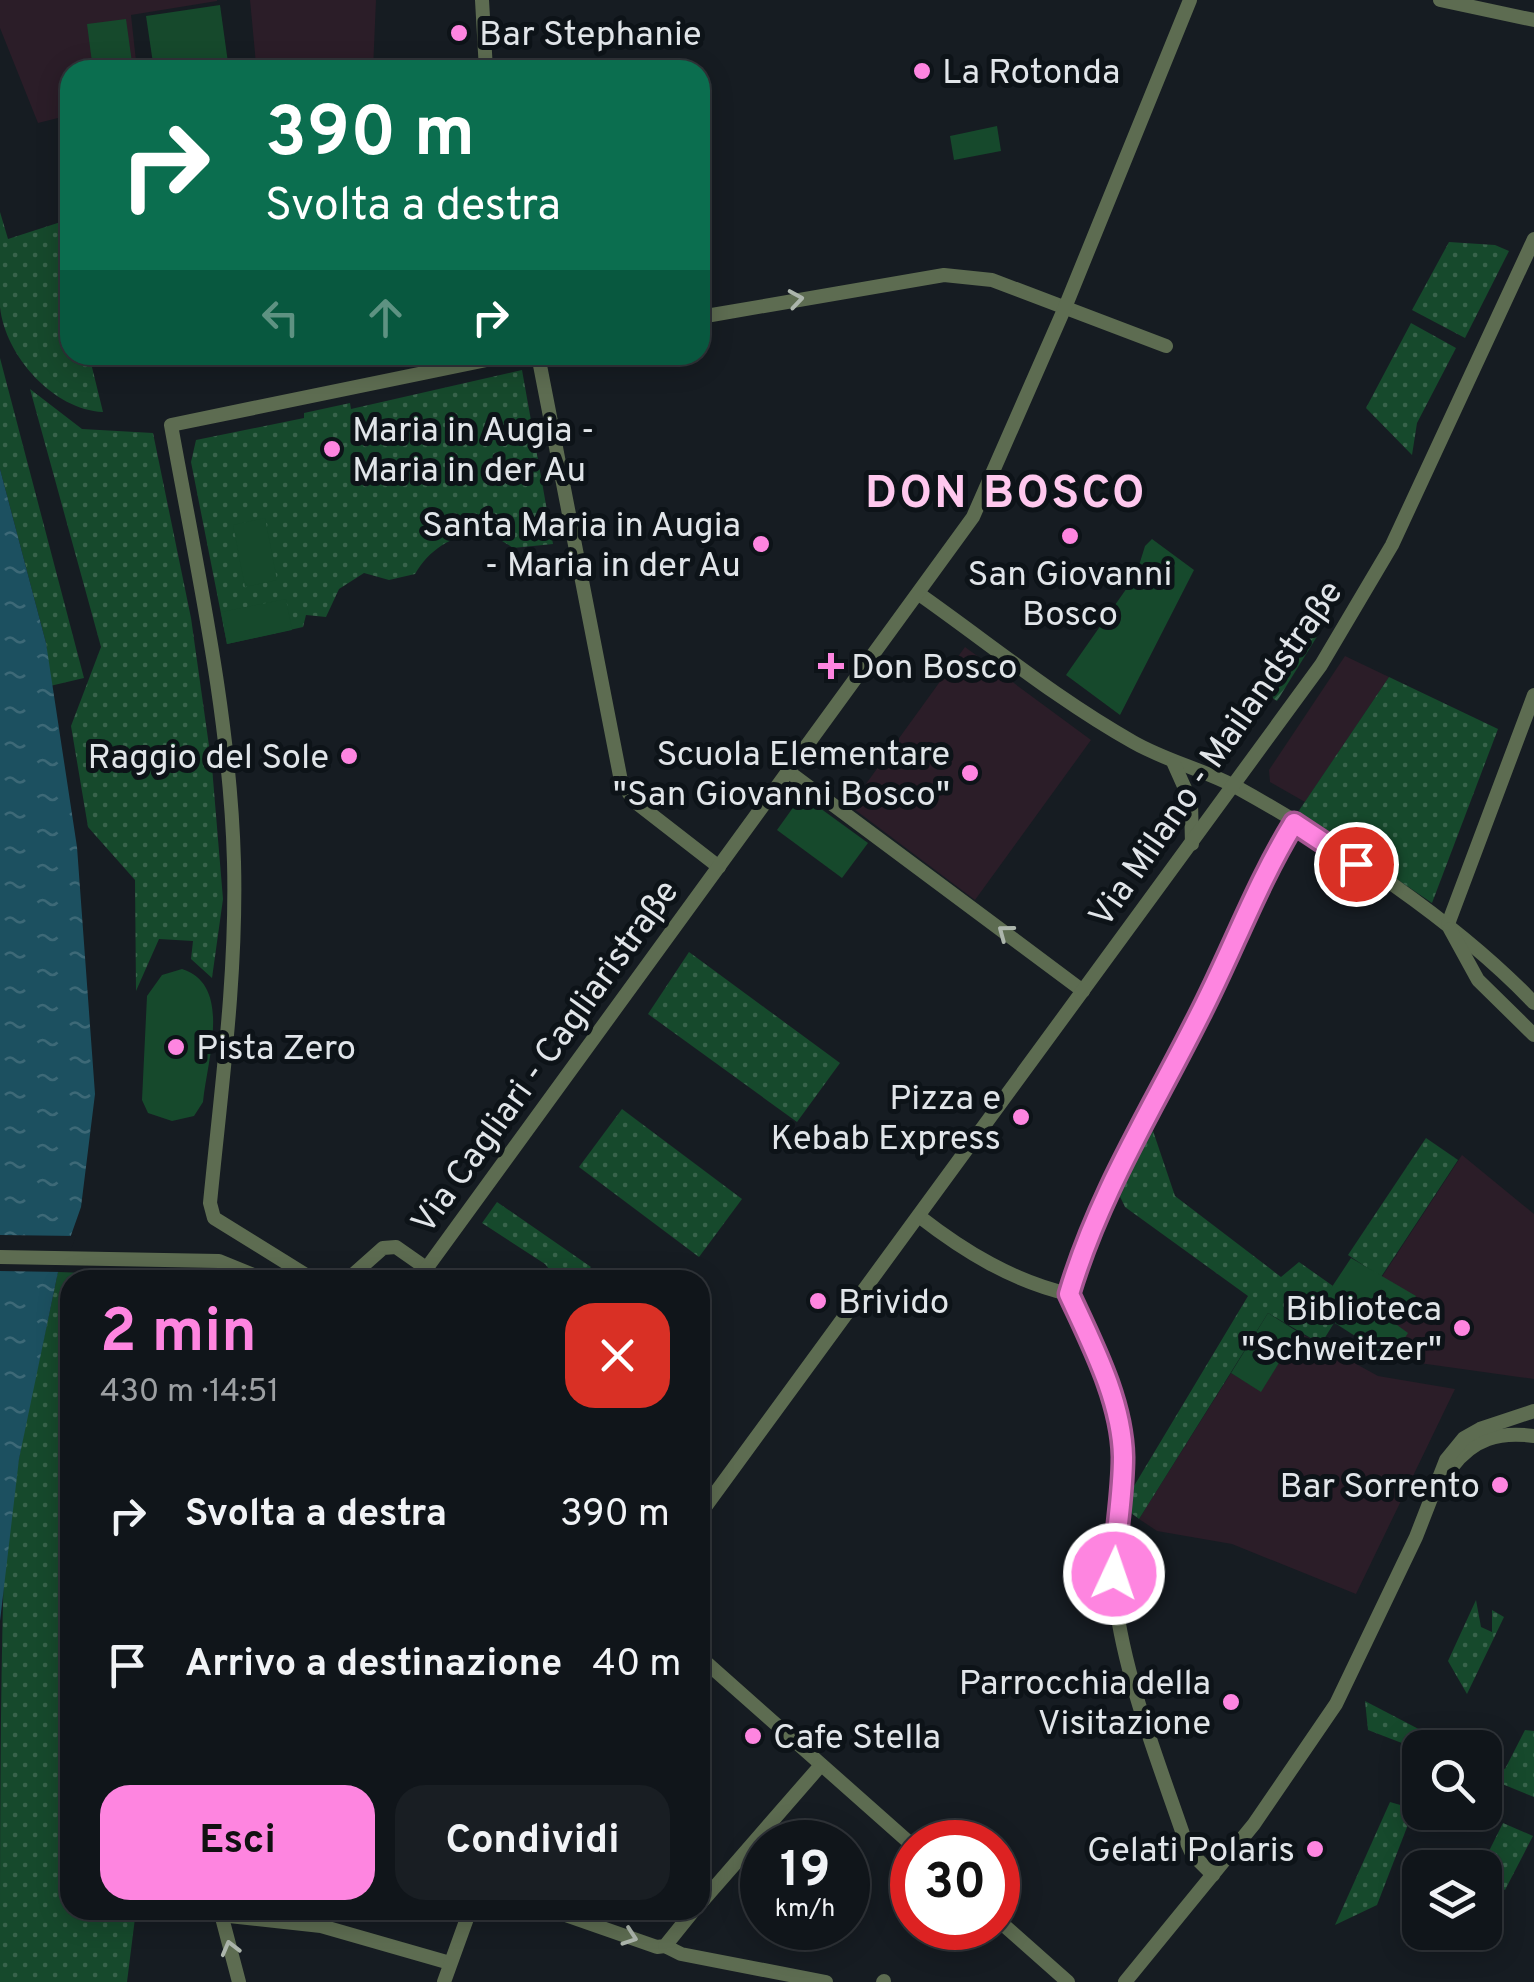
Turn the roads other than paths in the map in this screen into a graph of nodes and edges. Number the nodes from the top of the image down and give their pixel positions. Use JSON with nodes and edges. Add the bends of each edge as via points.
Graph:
{"nodes":[{"id":1,"x":482,"y":0,"type":"edge"},
{"id":2,"x":1190,"y":0,"type":"edge"},
{"id":3,"x":1440,"y":0,"type":"edge"},
{"id":4,"x":1534,"y":20,"type":"edge"},
{"id":5,"x":485,"y":60,"type":"edge"},
{"id":6,"x":1534,"y":239,"type":"edge"},
{"id":7,"x":1066,"y":305,"type":"junction"},
{"id":8,"x":710,"y":315,"type":"edge"},
{"id":9,"x":1166,"y":346,"type":"dead end"},
{"id":10,"x":462,"y":365,"type":"edge"},
{"id":11,"x":540,"y":365,"type":"edge"},
{"id":12,"x":919,"y":594,"type":"junction"},
{"id":13,"x":1534,"y":695,"type":"edge"},
{"id":14,"x":1174,"y":764,"type":"junction"},
{"id":15,"x":789,"y":772,"type":"junction"},
{"id":16,"x":1234,"y":786,"type":"junction"},
{"id":17,"x":1294,"y":823,"type":"junction"},
{"id":18,"x":1192,"y":847,"type":"junction"},
{"id":19,"x":719,"y":867,"type":"junction"},
{"id":20,"x":1448,"y":924,"type":"junction"},
{"id":21,"x":1484,"y":953,"type":"junction"},
{"id":22,"x":1513,"y":981,"type":"junction"},
{"id":23,"x":1482,"y":984,"type":"junction"},
{"id":24,"x":1083,"y":990,"type":"junction"},
{"id":25,"x":1534,"y":1003,"type":"edge"},
{"id":26,"x":1534,"y":1035,"type":"edge"},
{"id":27,"x":920,"y":1217,"type":"junction"},
{"id":28,"x":0,"y":1257,"type":"edge"},
{"id":29,"x":241,"y":1270,"type":"edge"},
{"id":30,"x":298,"y":1270,"type":"edge"},
{"id":31,"x":358,"y":1270,"type":"edge"},
{"id":32,"x":418,"y":1270,"type":"edge"},
{"id":33,"x":425,"y":1270,"type":"edge"},
{"id":34,"x":1069,"y":1294,"type":"junction"},
{"id":35,"x":1534,"y":1411,"type":"edge"},
{"id":36,"x":1534,"y":1436,"type":"edge"},
{"id":37,"x":1437,"y":1488,"type":"junction"},
{"id":38,"x":710,"y":1500,"type":"edge"},
{"id":39,"x":710,"y":1666,"type":"edge"},
{"id":40,"x":822,"y":1766,"type":"junction"},
{"id":41,"x":890,"y":1826,"type":"edge"},
{"id":42,"x":1213,"y":1875,"type":"junction"},
{"id":43,"x":710,"y":1893,"type":"edge"},
{"id":44,"x":222,"y":1920,"type":"edge"},
{"id":45,"x":278,"y":1920,"type":"edge"},
{"id":46,"x":466,"y":1920,"type":"edge"},
{"id":47,"x":580,"y":1920,"type":"edge"},
{"id":48,"x":686,"y":1920,"type":"edge"},
{"id":49,"x":1020,"y":1939,"type":"edge"},
{"id":50,"x":665,"y":1946,"type":"junction"},
{"id":51,"x":450,"y":1963,"type":"junction"},
{"id":52,"x":1140,"y":1965,"type":"junction"},
{"id":53,"x":239,"y":1982,"type":"edge"},
{"id":54,"x":444,"y":1982,"type":"edge"},
{"id":55,"x":826,"y":1982,"type":"edge"},
{"id":56,"x":1068,"y":1982,"type":"edge"},
{"id":57,"x":1126,"y":1982,"type":"edge"},
{"id":58,"x":1137,"y":1982,"type":"edge"}],
"edges":[{"from":1,"to":5,"type":"street"},
{"from":2,"to":7,"type":"street","name":"Via Cagliari - Cagliaristraße"},
{"from":3,"to":4,"type":"street"},
{"from":6,"to":16,"type":"street","name":"Via Milano - Mailandstraße","via":[[1392,544],[1321,665]]},
{"from":8,"to":7,"type":"street","one_way":true,"via":[[944,275],[992,280]]},
{"from":7,"to":9,"type":"street"},
{"from":7,"to":12,"type":"street","name":"Via Cagliari - Cagliaristraße","via":[[972,517]]},
{"from":10,"to":30,"type":"street","via":[[171,425],[222,722],[234,858],[234,962],[210,1204],[214,1218]]},
{"from":11,"to":19,"type":"street","via":[[621,781],[634,801]]},
{"from":12,"to":14,"type":"street","via":[[1102,724]]},
{"from":12,"to":15,"type":"street","name":"Via Cagliari - Cagliaristraße"},
{"from":13,"to":20,"type":"street"},
{"from":14,"to":16,"type":"street"},
{"from":14,"to":18,"type":"street","via":[[1191,802]]},
{"from":15,"to":19,"type":"street","name":"Via Cagliari - Cagliaristraße"},
{"from":24,"to":15,"type":"street","one_way":true},
{"from":16,"to":17,"type":"street"},
{"from":16,"to":18,"type":"street","name":"Via Milano - Mailandstraße"},
{"from":17,"to":20,"type":"street"},
{"from":17,"to":34,"type":"street","via":[[1090,1224]]},
{"from":18,"to":24,"type":"street","name":"Via Milano - Mailandstraße"},
{"from":19,"to":33,"type":"street","name":"Via Cagliari - Cagliaristraße"},
{"from":20,"to":21,"type":"street"},
{"from":20,"to":23,"type":"street"},
{"from":21,"to":22,"type":"street"},
{"from":21,"to":23,"type":"street"},
{"from":22,"to":23,"type":"street"},
{"from":22,"to":25,"type":"street"},
{"from":23,"to":26,"type":"street"},
{"from":24,"to":27,"type":"street","name":"Via Milano - Mailandstraße"},
{"from":27,"to":34,"type":"street","via":[[975,1257]]},
{"from":27,"to":38,"type":"street","name":"Via Milano - Mailandstraße"},
{"from":28,"to":29,"type":"street","via":[[219,1261]]},
{"from":31,"to":32,"type":"street","via":[[383,1248],[396,1247]]},
{"from":34,"to":42,"type":"street","via":[[1120,1431],[1114,1574],[1127,1656],[1183,1834]]},
{"from":35,"to":37,"type":"street","via":[[1464,1438],[1446,1460]]},
{"from":36,"to":37,"type":"street","via":[[1499,1434],[1479,1442]]},
{"from":37,"to":42,"type":"street","via":[[1336,1704]]},
{"from":39,"to":40,"type":"street"},
{"from":40,"to":41,"type":"street"},
{"from":40,"to":43,"type":"street"},
{"from":42,"to":52,"type":"street"},
{"from":53,"to":44,"type":"street","one_way":true},
{"from":45,"to":51,"type":"street"},
{"from":46,"to":51,"type":"street"},
{"from":47,"to":50,"type":"street","one_way":true},
{"from":48,"to":50,"type":"street"},
{"from":49,"to":56,"type":"street"},
{"from":50,"to":55,"type":"street"},
{"from":51,"to":54,"type":"street"},
{"from":52,"to":57,"type":"street"},
{"from":52,"to":58,"type":"street"}]}
